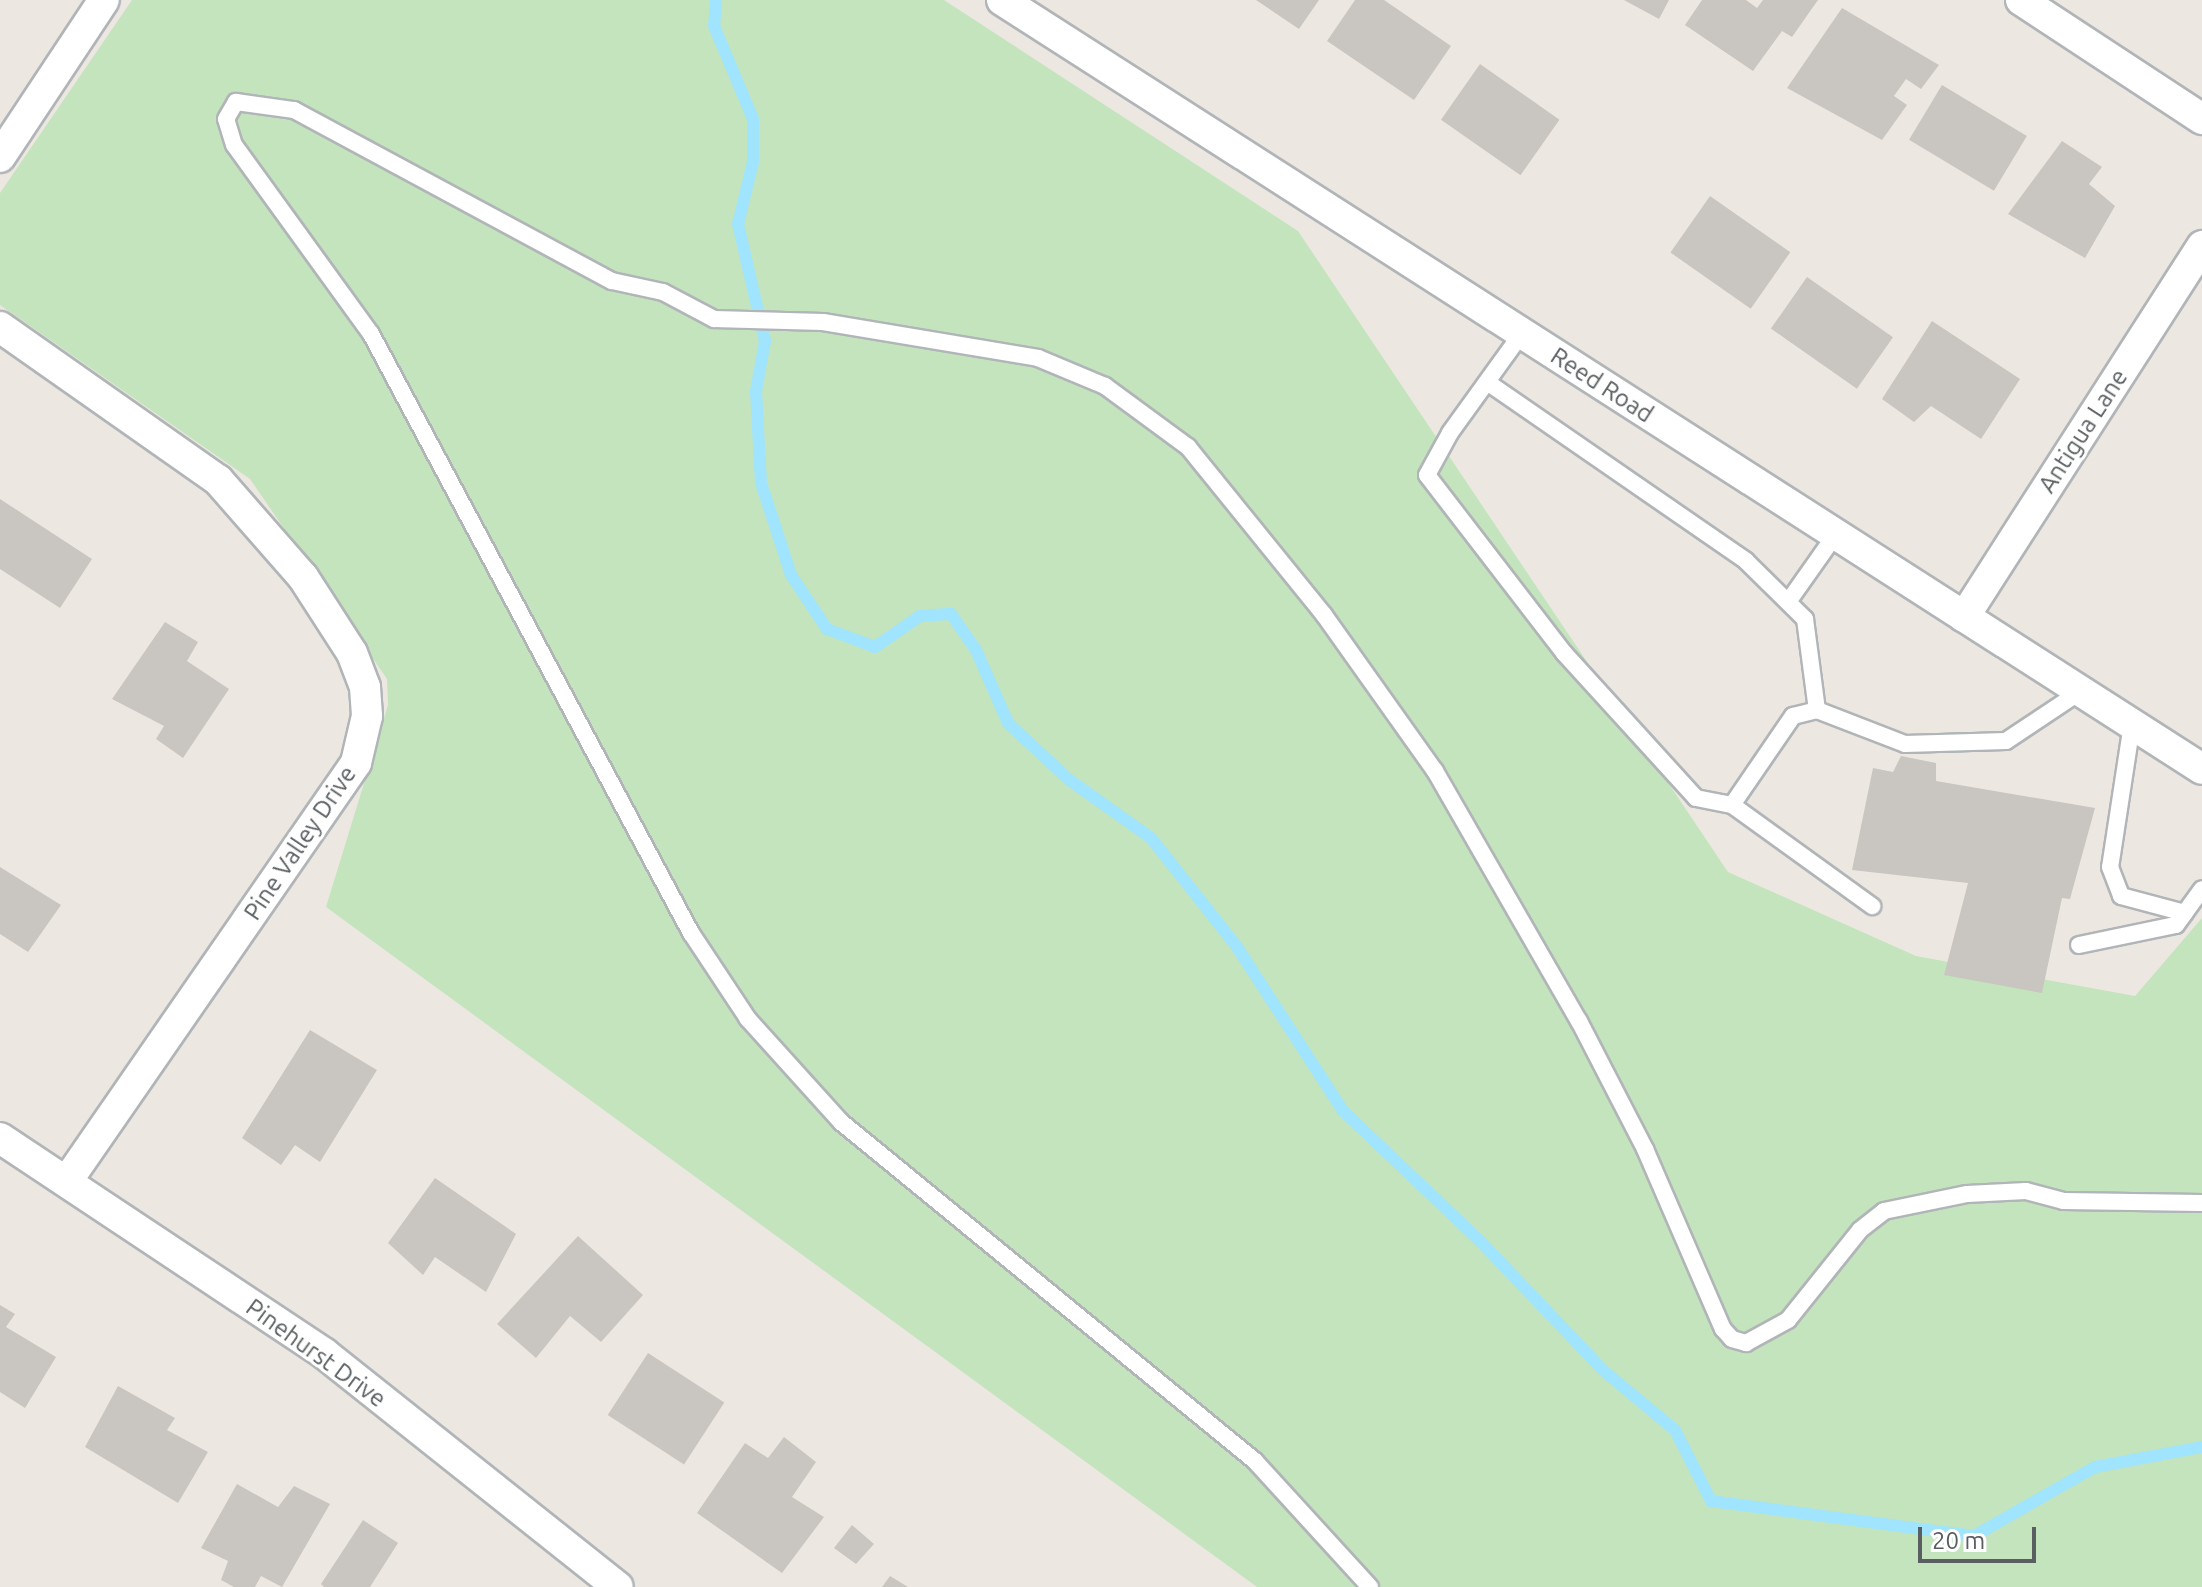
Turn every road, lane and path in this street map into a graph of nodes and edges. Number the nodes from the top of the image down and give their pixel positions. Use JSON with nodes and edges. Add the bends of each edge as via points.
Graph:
{"nodes":[{"id":1,"x":104,"y":0,"type":"edge"},
{"id":2,"x":1002,"y":0,"type":"edge"},
{"id":3,"x":2021,"y":0,"type":"edge"},
{"id":4,"x":2202,"y":119,"type":"edge"},
{"id":5,"x":0,"y":157,"type":"edge"},
{"id":6,"x":2202,"y":246,"type":"edge"},
{"id":7,"x":0,"y":327,"type":"edge"},
{"id":8,"x":1522,"y":333,"type":"junction"},
{"id":9,"x":1487,"y":382,"type":"junction"},
{"id":10,"x":1836,"y":534,"type":"junction"},
{"id":11,"x":1788,"y":602,"type":"junction"},
{"id":12,"x":1964,"y":617,"type":"junction"},
{"id":13,"x":2081,"y":691,"type":"junction"},
{"id":14,"x":1817,"y":710,"type":"junction"},
{"id":15,"x":2132,"y":724,"type":"junction"},
{"id":16,"x":2202,"y":769,"type":"edge"},
{"id":17,"x":1732,"y":805,"type":"junction"},
{"id":18,"x":2202,"y":889,"type":"edge"},
{"id":19,"x":1872,"y":906,"type":"dead end"},
{"id":20,"x":2185,"y":913,"type":"junction"},
{"id":21,"x":2079,"y":945,"type":"dead end"},
{"id":22,"x":0,"y":1138,"type":"edge"},
{"id":23,"x":67,"y":1181,"type":"junction"},
{"id":24,"x":2202,"y":1203,"type":"edge"},
{"id":25,"x":618,"y":1587,"type":"edge"},
{"id":26,"x":1370,"y":1587,"type":"edge"}],
"edges":[{"from":1,"to":5,"type":"street"},
{"from":2,"to":8,"type":"street","name":"Reed Road"},
{"from":3,"to":4,"type":"street"},
{"from":6,"to":12,"type":"street","name":"Antigua Lane"},
{"from":7,"to":23,"type":"street","name":"Pine Valley Drive","via":[[218,480],[254,516],[303,577],[352,653],[366,701],[356,763]]},
{"from":8,"to":9,"type":"lane"},
{"from":8,"to":10,"type":"street","name":"Reed Road"},
{"from":9,"to":11,"type":"lane","via":[[1673,507],[1746,561]]},
{"from":9,"to":17,"type":"lane","via":[[1427,475],[1564,653],[1696,798]]},
{"from":10,"to":11,"type":"lane"},
{"from":10,"to":12,"type":"street","name":"Reed Road"},
{"from":11,"to":14,"type":"lane","via":[[1805,619]]},
{"from":12,"to":13,"type":"street","name":"Reed Road"},
{"from":13,"to":14,"type":"lane","via":[[2006,741],[1905,744]]},
{"from":13,"to":15,"type":"street","name":"Reed Road"},
{"from":14,"to":17,"type":"lane","via":[[1793,716]]},
{"from":15,"to":16,"type":"street","name":"Reed Road"},
{"from":15,"to":20,"type":"lane","via":[[2110,867],[2121,896]]},
{"from":17,"to":19,"type":"lane"},
{"from":18,"to":20,"type":"lane"},
{"from":20,"to":21,"type":"lane","via":[[2176,925]]},
{"from":22,"to":23,"type":"street","name":"Pinehurst Drive"},
{"from":23,"to":25,"type":"street","name":"Pinehurst Drive","via":[[325,1354]]},
{"from":24,"to":26,"type":"lane","via":[[2063,1201],[2026,1191],[1967,1194],[1884,1211],[1860,1230],[1788,1320],[1746,1343],[1732,1339],[1579,1021],[1451,797],[1324,615],[1249,526],[1211,469],[1105,386],[1038,358],[823,322],[714,319],[663,292],[612,281],[294,110],[236,102],[226,119],[234,145],[371,334],[691,933],[748,1019],[841,1122],[1255,1461]]}]}
